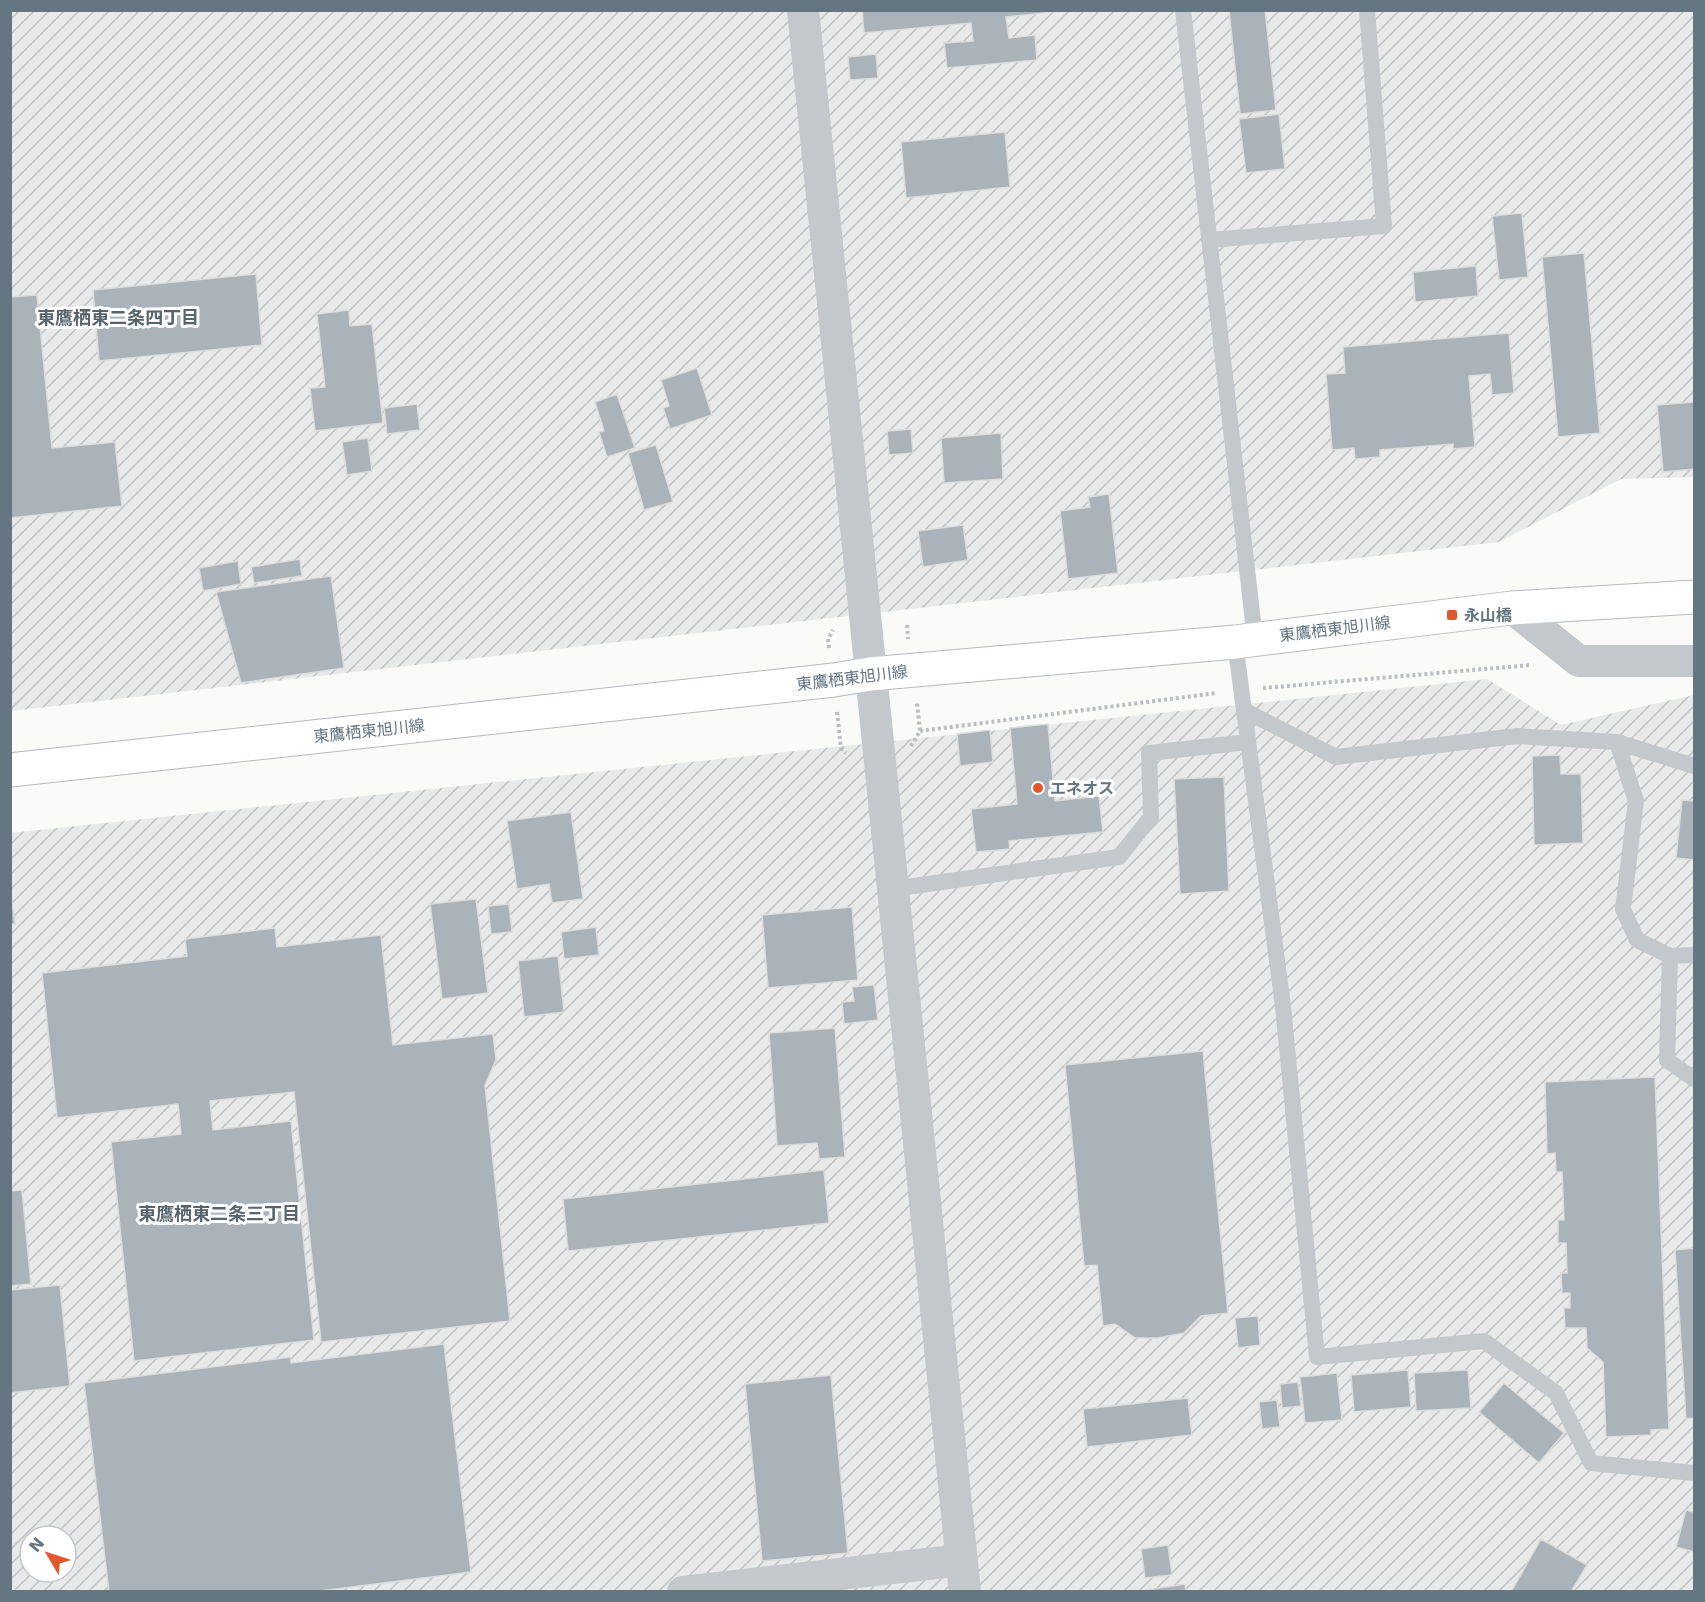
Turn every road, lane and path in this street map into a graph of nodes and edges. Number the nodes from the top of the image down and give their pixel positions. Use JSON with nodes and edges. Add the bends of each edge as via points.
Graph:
{"nodes":[{"id":1,"x":803,"y":10,"type":"edge"},
{"id":2,"x":1183,"y":10,"type":"edge"},
{"id":3,"x":1367,"y":10,"type":"edge"},
{"id":4,"x":1209,"y":240,"type":"junction"},
{"id":5,"x":1695,"y":597,"type":"edge"},
{"id":6,"x":1512,"y":608,"type":"junction"},
{"id":7,"x":1245,"y":641,"type":"junction"},
{"id":8,"x":1580,"y":661,"type":"junction"},
{"id":9,"x":1695,"y":661,"type":"edge"},
{"id":10,"x":870,"y":674,"type":"junction"},
{"id":11,"x":1242,"y":690,"type":"junction"},
{"id":12,"x":1245,"y":711,"type":"junction"},
{"id":13,"x":920,"y":731,"type":"dead end"},
{"id":14,"x":1248,"y":742,"type":"junction"},
{"id":15,"x":1617,"y":742,"type":"junction"},
{"id":16,"x":1695,"y":766,"type":"edge"},
{"id":17,"x":10,"y":770,"type":"edge"},
{"id":18,"x":892,"y":889,"type":"junction"},
{"id":19,"x":1695,"y":955,"type":"edge"},
{"id":20,"x":1670,"y":956,"type":"junction"},
{"id":21,"x":1695,"y":1079,"type":"edge"},
{"id":22,"x":1695,"y":1473,"type":"edge"},
{"id":23,"x":962,"y":1560,"type":"junction"},
{"id":24,"x":683,"y":1592,"type":"edge"},
{"id":25,"x":965,"y":1592,"type":"edge"}],
"edges":[{"from":1,"to":10,"type":"street"},
{"from":2,"to":4,"type":"lane"},
{"from":3,"to":4,"type":"lane","via":[[1384,226]]},
{"from":4,"to":7,"type":"lane"},
{"from":5,"to":6,"type":"main road","name":"東鷹栖東旭川線"},
{"from":6,"to":7,"type":"main road","name":"東鷹栖東旭川線"},
{"from":6,"to":8,"type":"street"},
{"from":7,"to":10,"type":"main road","name":"東鷹栖東旭川線"},
{"from":7,"to":11,"type":"lane"},
{"from":8,"to":9,"type":"street"},
{"from":8,"to":11,"type":"path"},
{"from":10,"to":17,"type":"main road","name":"東鷹栖東旭川線"},
{"from":10,"to":18,"type":"street"},
{"from":11,"to":12,"type":"lane"},
{"from":11,"to":13,"type":"path"},
{"from":12,"to":14,"type":"lane"},
{"from":12,"to":15,"type":"lane","via":[[1336,757],[1517,736]]},
{"from":14,"to":18,"type":"lane","via":[[1149,753],[1151,817],[1119,857]]},
{"from":14,"to":22,"type":"lane","via":[[1282,1006],[1317,1357],[1484,1341],[1556,1393],[1591,1463]]},
{"from":15,"to":16,"type":"lane"},
{"from":15,"to":20,"type":"lane","via":[[1636,801],[1623,909],[1637,940]]},
{"from":18,"to":23,"type":"street"},
{"from":19,"to":20,"type":"lane"},
{"from":20,"to":21,"type":"lane","via":[[1667,1060]]},
{"from":23,"to":24,"type":"street"},
{"from":23,"to":25,"type":"street"}]}
